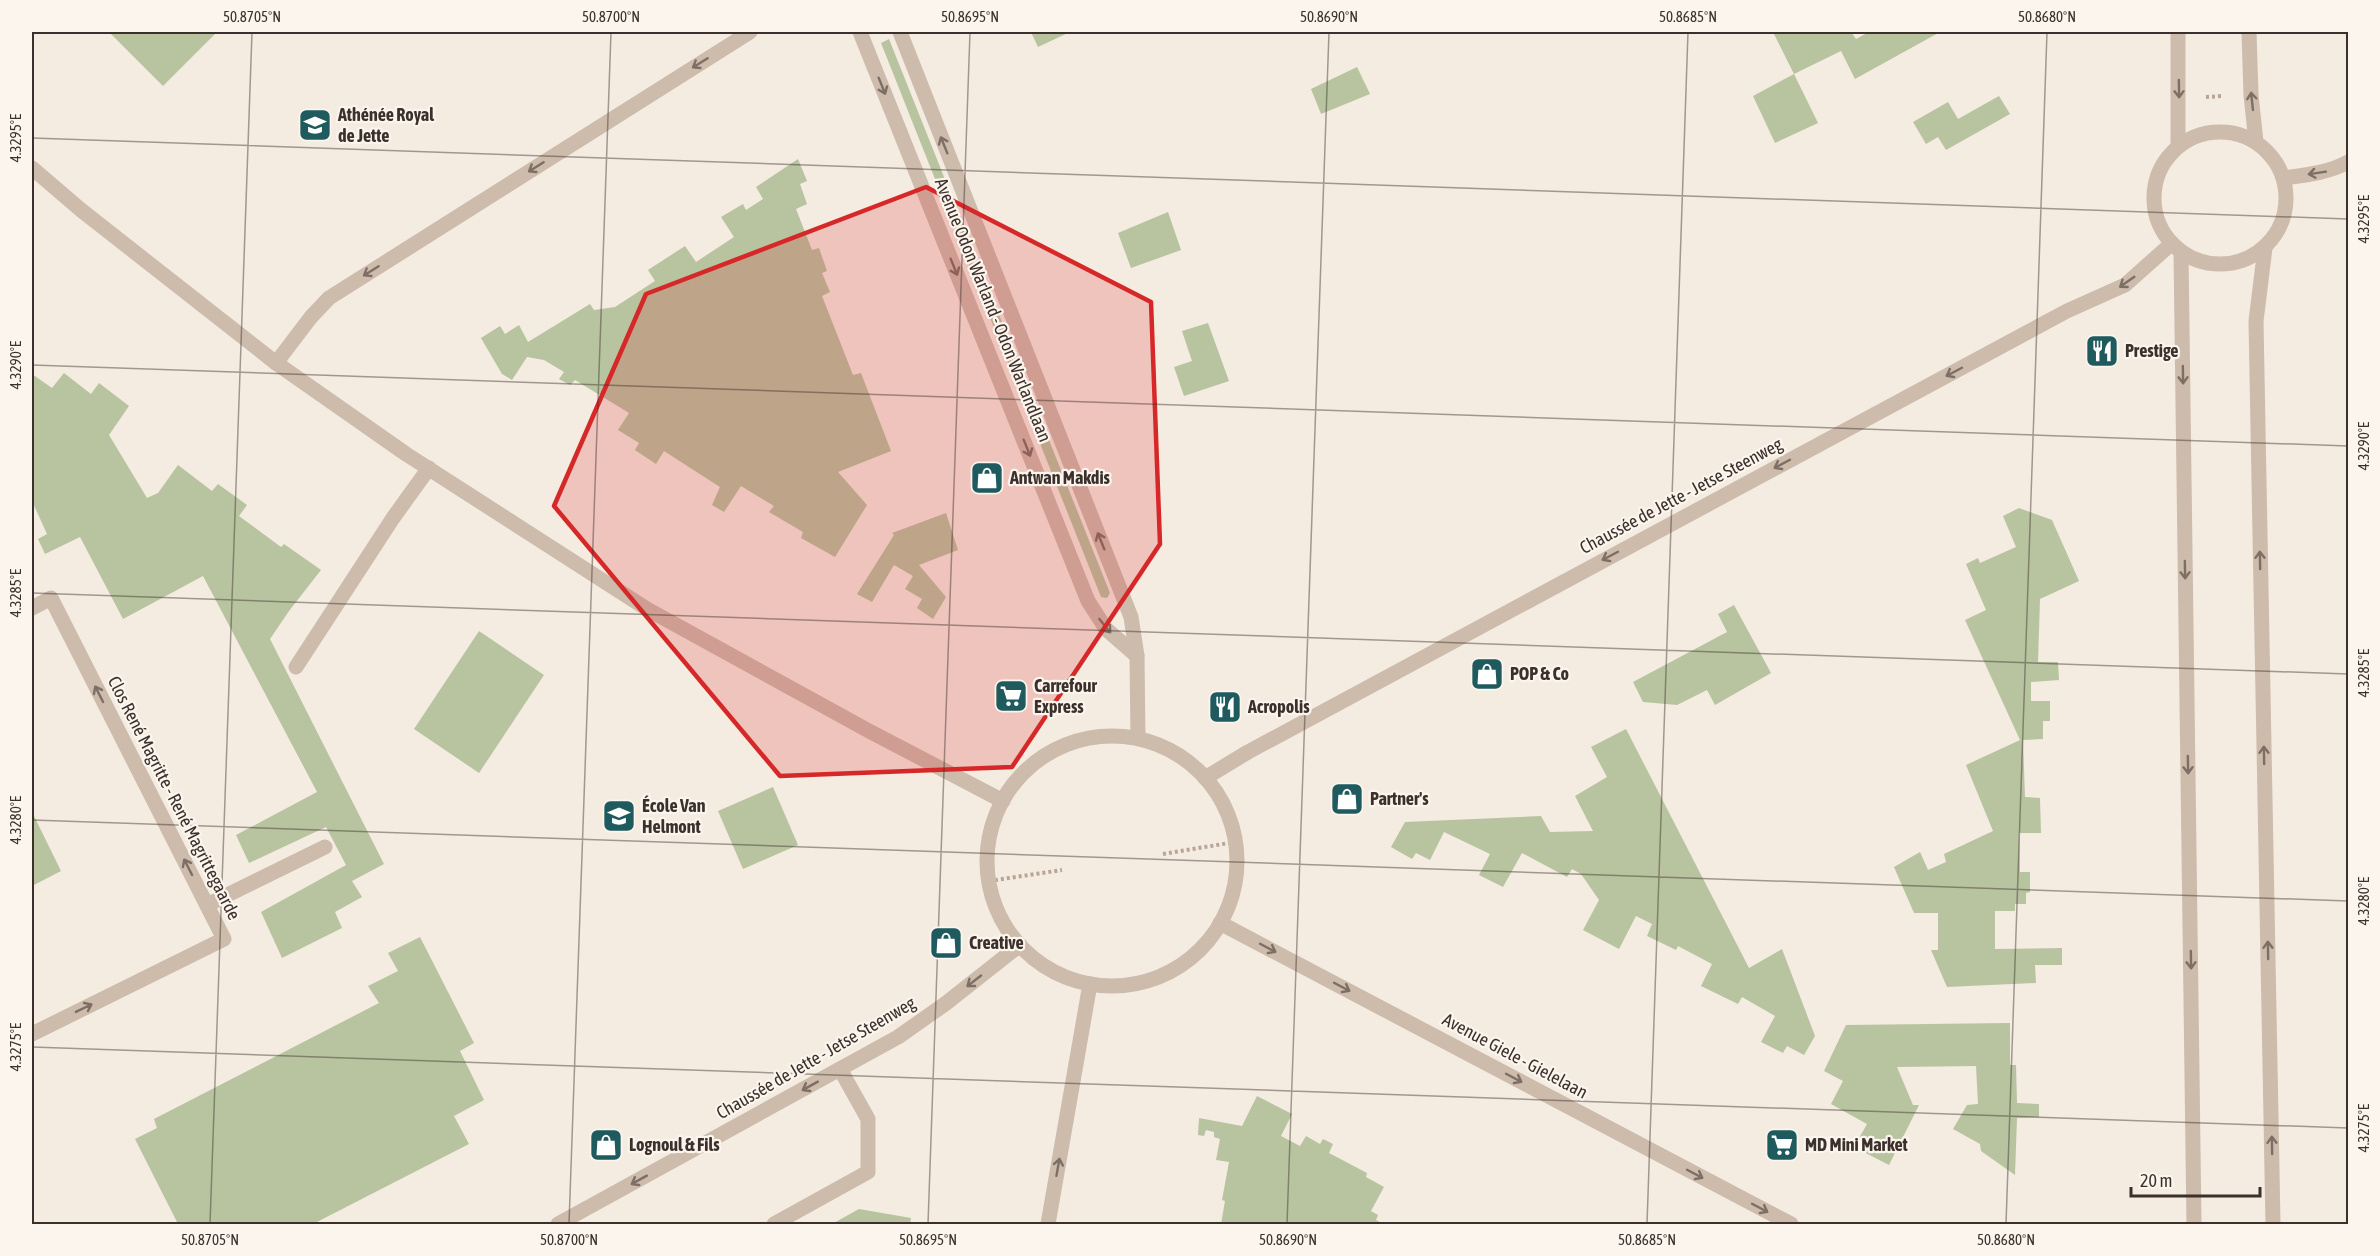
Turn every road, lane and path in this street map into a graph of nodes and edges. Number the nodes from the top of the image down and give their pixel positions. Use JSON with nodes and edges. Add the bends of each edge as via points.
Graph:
{"nodes":[{"id":1,"x":750,"y":32,"type":"edge"},
{"id":2,"x":860,"y":32,"type":"edge"},
{"id":3,"x":900,"y":32,"type":"edge"},
{"id":4,"x":2178,"y":32,"type":"edge"},
{"id":5,"x":2249,"y":32,"type":"edge"},
{"id":6,"x":2251,"y":95,"type":"junction"},
{"id":7,"x":2179,"y":98,"type":"junction"},
{"id":8,"x":2256,"y":142,"type":"junction"},
{"id":9,"x":2178,"y":146,"type":"junction"},
{"id":10,"x":2349,"y":162,"type":"edge"},
{"id":11,"x":32,"y":168,"type":"edge"},
{"id":12,"x":2283,"y":178,"type":"junction"},
{"id":13,"x":2176,"y":248,"type":"junction"},
{"id":14,"x":2265,"y":248,"type":"junction"},
{"id":15,"x":276,"y":363,"type":"junction"},
{"id":16,"x":429,"y":468,"type":"junction"},
{"id":17,"x":32,"y":608,"type":"edge"},
{"id":18,"x":1137,"y":656,"type":"junction"},
{"id":19,"x":296,"y":667,"type":"dead end"},
{"id":20,"x":1138,"y":738,"type":"junction"},
{"id":21,"x":1205,"y":778,"type":"junction"},
{"id":22,"x":1003,"y":801,"type":"junction"},
{"id":23,"x":1235,"y":842,"type":"junction"},
{"id":24,"x":325,"y":847,"type":"dead end"},
{"id":25,"x":1162,"y":854,"type":"dead end"},
{"id":26,"x":1062,"y":870,"type":"dead end"},
{"id":27,"x":989,"y":882,"type":"junction"},
{"id":28,"x":207,"y":905,"type":"junction"},
{"id":29,"x":1220,"y":923,"type":"junction"},
{"id":30,"x":1020,"y":945,"type":"junction"},
{"id":31,"x":1090,"y":984,"type":"junction"},
{"id":32,"x":32,"y":1034,"type":"edge"},
{"id":33,"x":840,"y":1069,"type":"junction"},
{"id":34,"x":558,"y":1224,"type":"edge"},
{"id":35,"x":774,"y":1224,"type":"edge"},
{"id":36,"x":1048,"y":1224,"type":"edge"},
{"id":37,"x":1791,"y":1224,"type":"edge"},
{"id":38,"x":2194,"y":1224,"type":"edge"},
{"id":39,"x":2273,"y":1224,"type":"edge"}],
"edges":[{"from":1,"to":15,"type":"street","one_way":true,"via":[[328,298]]},
{"from":2,"to":18,"type":"street","name":"Avenue Odon Warland - Odon Warlandlaan","one_way":true,"via":[[1088,601],[1106,629]]},
{"from":18,"to":3,"type":"street","name":"Avenue Odon Warland - Odon Warlandlaan","one_way":true,"via":[[1131,617]]},
{"from":4,"to":7,"type":"street","one_way":true},
{"from":5,"to":6,"type":"street"},
{"from":6,"to":7,"type":"path"},
{"from":8,"to":6,"type":"street","one_way":true},
{"from":7,"to":9,"type":"street"},
{"from":8,"to":9,"type":"street","via":[[2231,132],[2203,134]]},
{"from":8,"to":12,"type":"street","via":[[2273,158]]},
{"from":9,"to":13,"type":"street","via":[[2164,162],[2155,182],[2154,204],[2158,225]]},
{"from":10,"to":12,"type":"street","one_way":true,"via":[[2320,173]]},
{"from":11,"to":15,"type":"street"},
{"from":12,"to":14,"type":"street","via":[[2287,196],[2284,215]]},
{"from":13,"to":14,"type":"street","via":[[2202,263],[2224,265],[2246,260]]},
{"from":13,"to":21,"type":"street","name":"Chaussée de Jette - Jetse Steenweg","one_way":true,"via":[[2125,285],[2067,311]]},
{"from":13,"to":38,"type":"street","one_way":true},
{"from":39,"to":14,"type":"street","one_way":true,"via":[[2256,321]]},
{"from":15,"to":16,"type":"street"},
{"from":16,"to":19,"type":"street"},
{"from":16,"to":22,"type":"street","via":[[647,609]]},
{"from":28,"to":17,"type":"street","name":"Clos René Magritte - René Magrittegaarde","one_way":true,"via":[[51,598]]},
{"from":18,"to":20,"type":"street","name":"Avenue Odon Warland - Odon Warlandlaan"},
{"from":20,"to":21,"type":"street","via":[[1175,753]]},
{"from":20,"to":22,"type":"street","via":[[1098,737],[1060,747],[1028,769]]},
{"from":21,"to":23,"type":"street","via":[[1220,797]]},
{"from":22,"to":27,"type":"street","via":[[987,854]]},
{"from":23,"to":25,"type":"path"},
{"from":23,"to":29,"type":"street","via":[[1235,884]]},
{"from":24,"to":28,"type":"street"},
{"from":26,"to":27,"type":"path"},
{"from":27,"to":30,"type":"street","via":[[1006,926]]},
{"from":32,"to":28,"type":"street","name":"Clos René Magritte - René Magrittegaarde","one_way":true,"via":[[224,939]]},
{"from":29,"to":31,"type":"street","via":[[1195,955],[1159,976],[1116,986]]},
{"from":29,"to":37,"type":"street","name":"Avenue Giele - Gielelaan","one_way":true},
{"from":30,"to":31,"type":"street","via":[[1054,972]]},
{"from":30,"to":33,"type":"street","name":"Chaussée de Jette - Jetse Steenweg","one_way":true,"via":[[945,1004]]},
{"from":36,"to":31,"type":"street","one_way":true},
{"from":33,"to":34,"type":"street","name":"Chaussée de Jette - Jetse Steenweg","one_way":true},
{"from":33,"to":35,"type":"street","via":[[868,1119],[868,1172]]}]}
